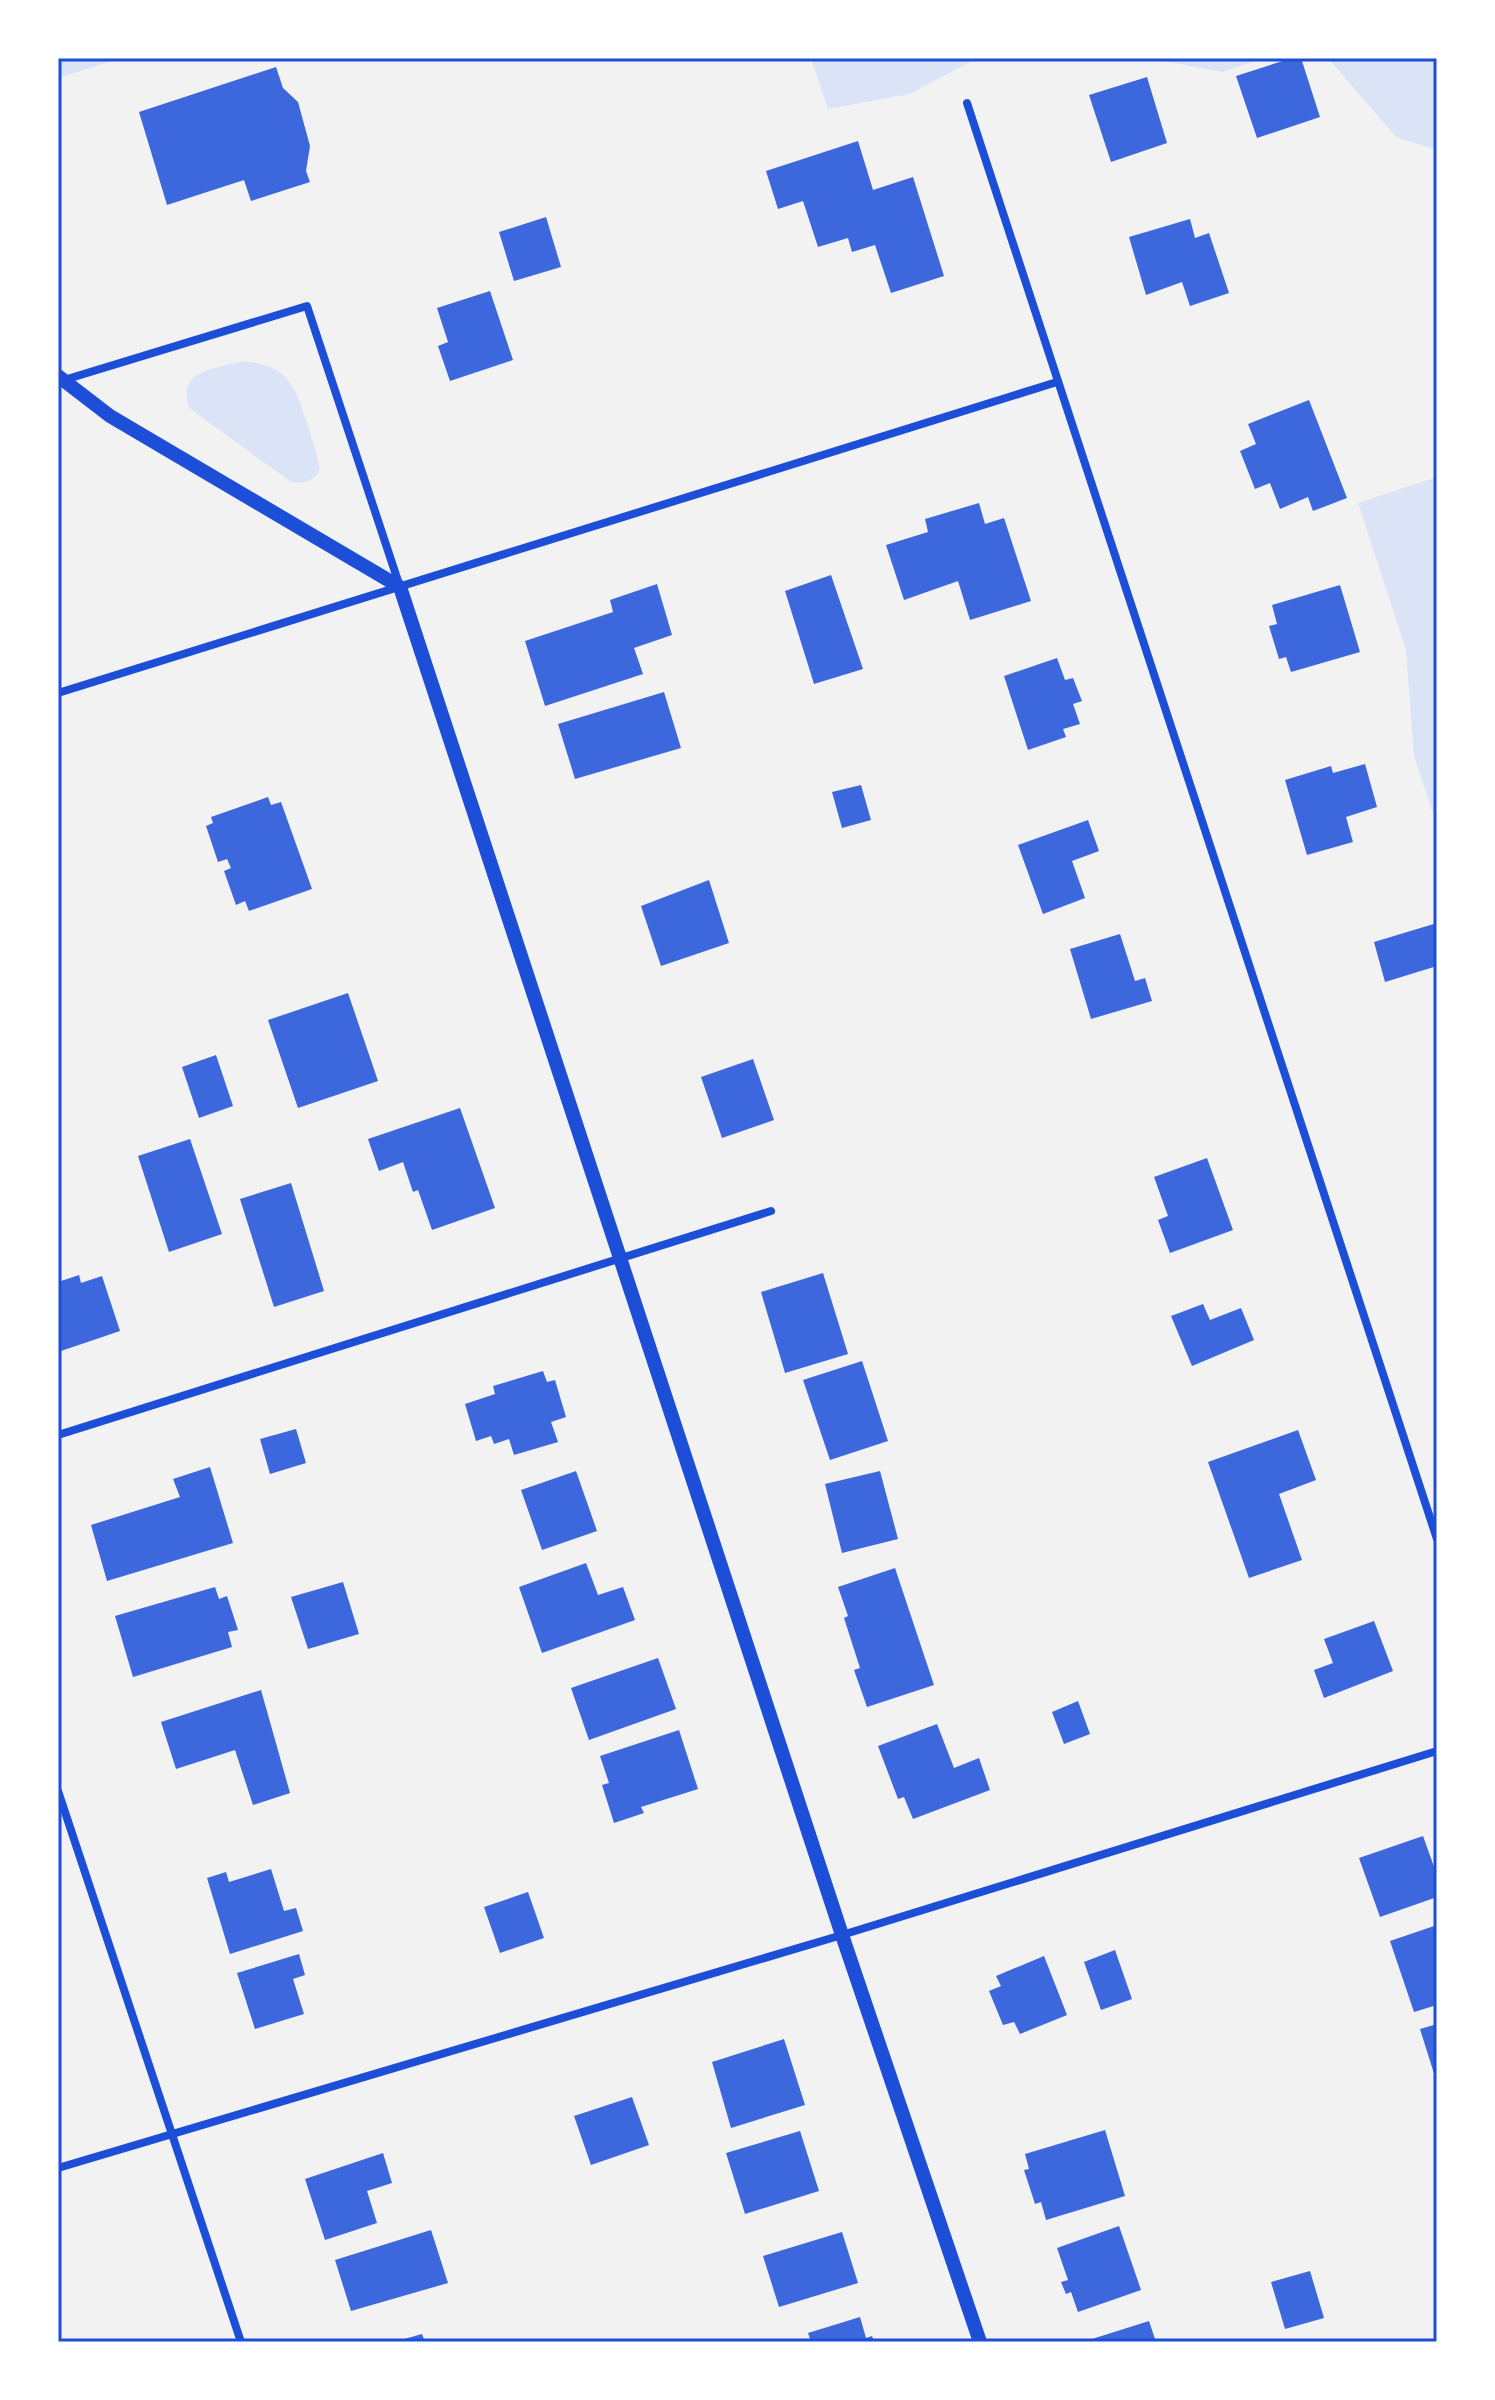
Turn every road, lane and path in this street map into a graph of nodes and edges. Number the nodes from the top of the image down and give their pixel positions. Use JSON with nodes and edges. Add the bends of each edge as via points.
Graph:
{"nodes":[{"id":1,"x":967,"y":103,"type":"dead end"},
{"id":2,"x":61,"y":378,"type":"edge"},
{"id":3,"x":1057,"y":382,"type":"junction"},
{"id":4,"x":400,"y":587,"type":"junction"},
{"id":5,"x":58,"y":693,"type":"edge"},
{"id":6,"x":771,"y":1211,"type":"dead end"},
{"id":7,"x":622,"y":1260,"type":"junction"},
{"id":8,"x":58,"y":1435,"type":"edge"},
{"id":9,"x":1437,"y":1539,"type":"edge"},
{"id":10,"x":1437,"y":1751,"type":"edge"},
{"id":11,"x":58,"y":1791,"type":"edge"},
{"id":12,"x":842,"y":1935,"type":"junction"},
{"id":13,"x":173,"y":2134,"type":"junction"},
{"id":14,"x":58,"y":2168,"type":"edge"},
{"id":15,"x":241,"y":2342,"type":"edge"},
{"id":16,"x":980,"y":2342,"type":"edge"}],
"edges":[{"from":1,"to":3,"type":"street"},
{"from":2,"to":4,"type":"street","via":[[110,416]]},
{"from":2,"to":4,"type":"street","via":[[307,306]]},
{"from":3,"to":4,"type":"street"},
{"from":3,"to":9,"type":"street"},
{"from":4,"to":5,"type":"street"},
{"from":4,"to":7,"type":"street"},
{"from":6,"to":7,"type":"street"},
{"from":7,"to":8,"type":"street"},
{"from":7,"to":12,"type":"street"},
{"from":10,"to":12,"type":"street"},
{"from":11,"to":13,"type":"street"},
{"from":12,"to":13,"type":"street"},
{"from":12,"to":16,"type":"street"},
{"from":13,"to":14,"type":"street"},
{"from":13,"to":15,"type":"street"}]}
